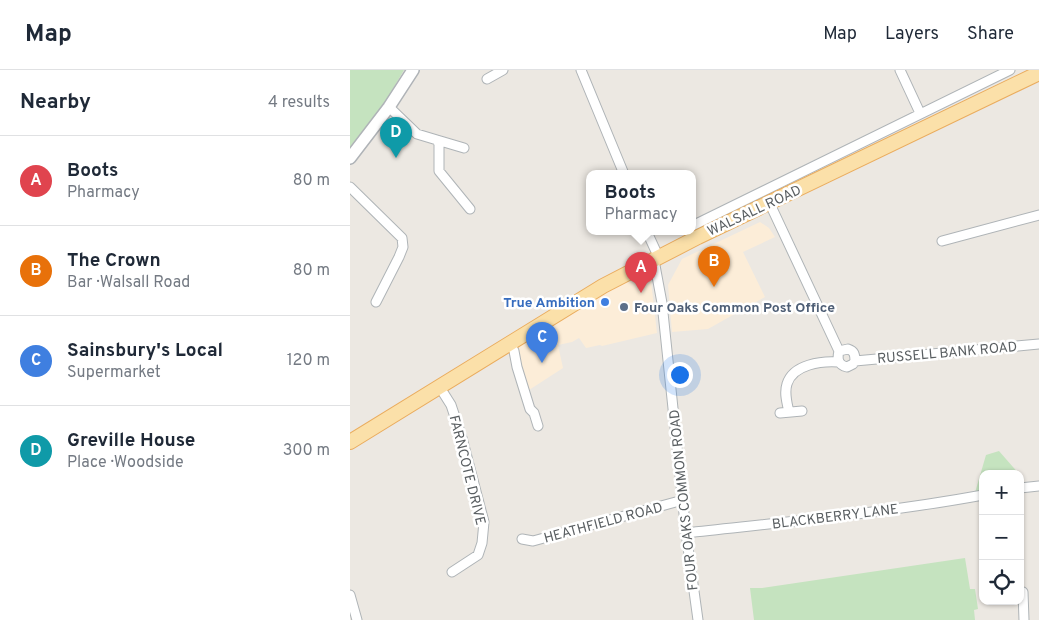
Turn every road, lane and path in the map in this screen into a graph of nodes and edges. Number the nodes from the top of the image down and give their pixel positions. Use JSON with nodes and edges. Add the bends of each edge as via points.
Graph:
{"nodes":[{"id":1,"x":413,"y":70,"type":"edge"},
{"id":2,"x":503,"y":70,"type":"edge"},
{"id":3,"x":581,"y":70,"type":"edge"},
{"id":4,"x":900,"y":70,"type":"edge"},
{"id":5,"x":1010,"y":70,"type":"edge"},
{"id":6,"x":1039,"y":73,"type":"edge"},
{"id":7,"x":487,"y":79,"type":"dead end"},
{"id":8,"x":389,"y":107,"type":"junction"},
{"id":9,"x":920,"y":113,"type":"junction"},
{"id":10,"x":437,"y":140,"type":"junction"},
{"id":11,"x":464,"y":148,"type":"dead end"},
{"id":12,"x":350,"y":158,"type":"edge"},
{"id":13,"x":622,"y":170,"type":"edge"},
{"id":14,"x":350,"y":187,"type":"edge"},
{"id":15,"x":770,"y":204,"type":"junction"},
{"id":16,"x":470,"y":209,"type":"dead end"},
{"id":17,"x":1039,"y":215,"type":"edge"},
{"id":18,"x":696,"y":224,"type":"edge"},
{"id":19,"x":648,"y":235,"type":"edge"},
{"id":20,"x":942,"y":241,"type":"dead end"},
{"id":21,"x":657,"y":259,"type":"junction"},
{"id":22,"x":376,"y":302,"type":"dead end"},
{"id":23,"x":510,"y":343,"type":"junction"},
{"id":24,"x":1039,"y":344,"type":"edge"},
{"id":25,"x":839,"y":352,"type":"junction"},
{"id":26,"x":856,"y":361,"type":"junction"},
{"id":27,"x":838,"y":362,"type":"junction"},
{"id":28,"x":439,"y":386,"type":"junction"},
{"id":29,"x":802,"y":411,"type":"dead end"},
{"id":30,"x":538,"y":426,"type":"dead end"},
{"id":31,"x":350,"y":442,"type":"edge"},
{"id":32,"x":1039,"y":486,"type":"edge"},
{"id":33,"x":1024,"y":488,"type":"edge"},
{"id":34,"x":979,"y":496,"type":"edge"},
{"id":35,"x":683,"y":500,"type":"junction"},
{"id":36,"x":686,"y":533,"type":"junction"},
{"id":37,"x":522,"y":539,"type":"dead end"},
{"id":38,"x":452,"y":572,"type":"dead end"},
{"id":39,"x":350,"y":594,"type":"edge"},
{"id":40,"x":1023,"y":605,"type":"edge"},
{"id":41,"x":357,"y":620,"type":"edge"},
{"id":42,"x":698,"y":620,"type":"edge"},
{"id":43,"x":1024,"y":620,"type":"edge"}],
"edges":[{"from":1,"to":8,"type":"main road"},
{"from":2,"to":7,"type":"street"},
{"from":3,"to":13,"type":"street"},
{"from":4,"to":9,"type":"street"},
{"from":5,"to":9,"type":"street","name":"WALSALL ROAD"},
{"from":6,"to":15,"type":"main road","name":"WALSALL ROAD"},
{"from":8,"to":10,"type":"street","via":[[416,134]]},
{"from":8,"to":12,"type":"main road"},
{"from":9,"to":18,"type":"street","name":"WALSALL ROAD"},
{"from":10,"to":11,"type":"street"},
{"from":10,"to":16,"type":"street","via":[[439,171]]},
{"from":14,"to":22,"type":"street","via":[[402,238],[399,257]]},
{"from":15,"to":21,"type":"main road","name":"WALSALL ROAD"},
{"from":15,"to":25,"type":"street"},
{"from":17,"to":20,"type":"street"},
{"from":19,"to":21,"type":"street","name":"FOUR OAKS COMMON ROAD"},
{"from":21,"to":23,"type":"main road","name":"WALSALL ROAD","via":[[603,286]]},
{"from":21,"to":35,"type":"street","name":"FOUR OAKS COMMON ROAD"},
{"from":23,"to":28,"type":"main road","name":"WALSALL ROAD"},
{"from":23,"to":30,"type":"street"},
{"from":24,"to":26,"type":"street","name":"RUSSELL BANK ROAD"},
{"from":25,"to":26,"type":"street","via":[[852,350]]},
{"from":25,"to":27,"type":"street"},
{"from":26,"to":27,"type":"street","name":"RUSSELL BANK ROAD","via":[[847,367]]},
{"from":27,"to":29,"type":"street","via":[[809,365],[784,382],[785,412]]},
{"from":28,"to":31,"type":"main road","name":"WALSALL ROAD"},
{"from":28,"to":38,"type":"street","name":"FARNCOTE DRIVE","via":[[451,405],[462,438],[484,522],[478,555]]},
{"from":32,"to":33,"type":"street"},
{"from":34,"to":36,"type":"street","name":"BLACKBERRY LANE"},
{"from":35,"to":36,"type":"street","name":"FOUR OAKS COMMON ROAD"},
{"from":35,"to":37,"type":"street","name":"HEATHFIELD ROAD","via":[[533,541]]},
{"from":36,"to":42,"type":"street","name":"FOUR OAKS COMMON ROAD"},
{"from":39,"to":41,"type":"street"},
{"from":40,"to":43,"type":"street"}]}
